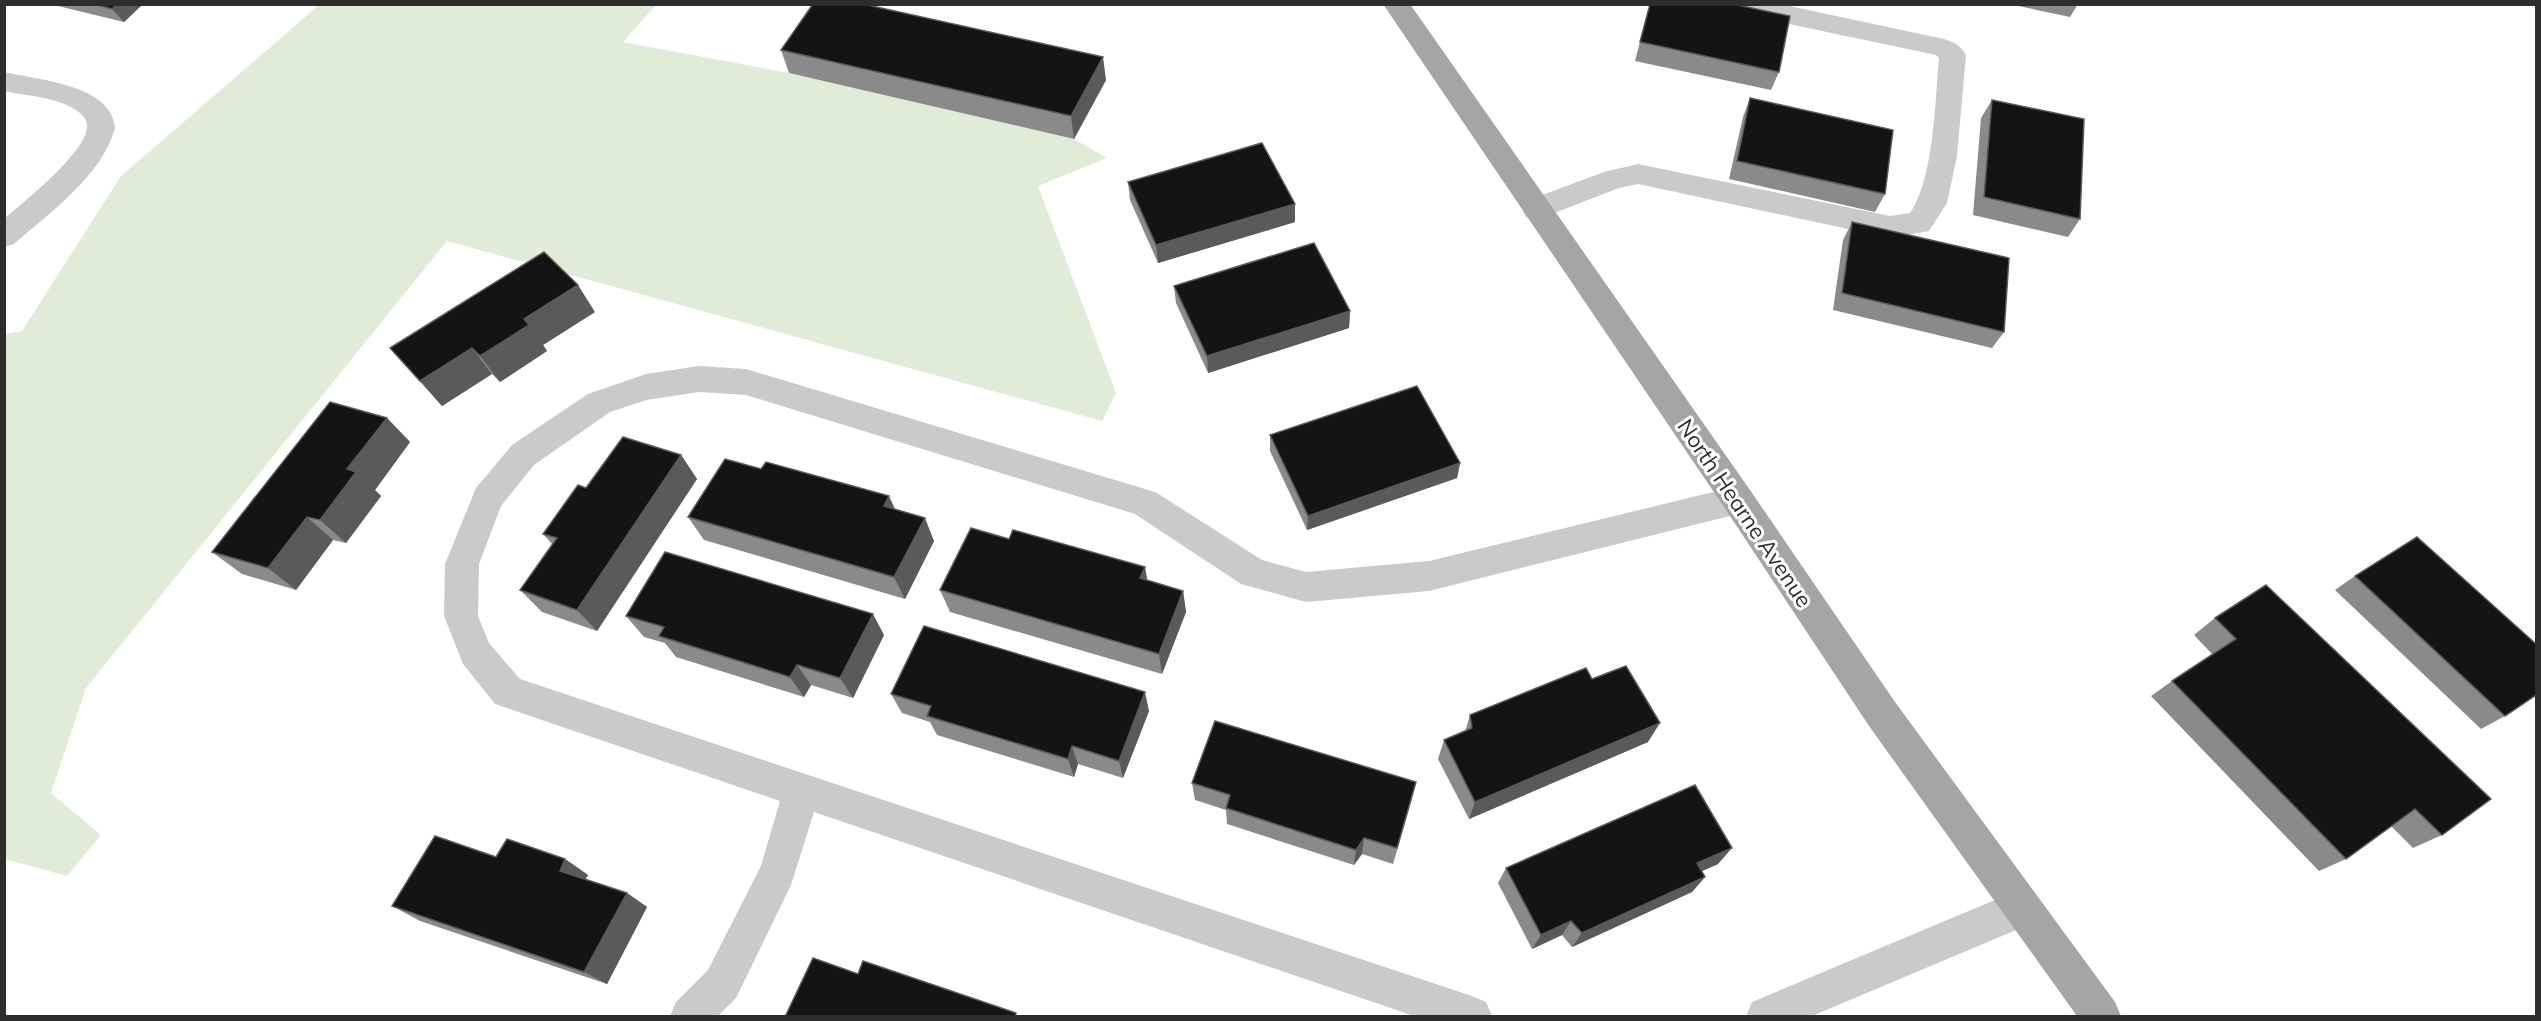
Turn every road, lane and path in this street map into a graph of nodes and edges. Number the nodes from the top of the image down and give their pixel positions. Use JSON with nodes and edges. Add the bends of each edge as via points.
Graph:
{"nodes":[{"id":1,"x":1396,"y":4,"type":"edge"},
{"id":2,"x":1736,"y":4,"type":"edge"},
{"id":3,"x":4,"y":81,"type":"edge"},
{"id":4,"x":1536,"y":209,"type":"junction"},
{"id":5,"x":4,"y":236,"type":"edge"},
{"id":6,"x":1738,"y":500,"type":"junction"},
{"id":7,"x":801,"y":792,"type":"junction"},
{"id":8,"x":2021,"y":908,"type":"junction"},
{"id":9,"x":690,"y":1017,"type":"edge"},
{"id":10,"x":1472,"y":1017,"type":"edge"},
{"id":11,"x":1766,"y":1017,"type":"edge"},
{"id":12,"x":2102,"y":1017,"type":"edge"}],
"edges":[{"from":1,"to":4,"type":"main road","name":"North Hearne Avenue"},
{"from":2,"to":4,"type":"street","via":[[1944,48],[1953,55],[1933,204],[1919,223],[1890,227],[1638,174],[1614,179]]},
{"from":3,"to":5,"type":"street","via":[[84,102],[99,115],[102,126],[81,164]]},
{"from":4,"to":6,"type":"main road","name":"North Hearne Avenue"},
{"from":6,"to":7,"type":"street","via":[[1429,576],[1306,586],[1253,573],[1145,503],[746,382],[688,380],[646,387],[600,403],[523,455],[488,498],[462,564],[461,616],[475,653],[508,692]]},
{"from":6,"to":8,"type":"main road","name":"North Hearne Avenue","via":[[1882,714]]},
{"from":7,"to":9,"type":"street","via":[[778,872],[722,984]]},
{"from":7,"to":10,"type":"street"},
{"from":8,"to":11,"type":"street"},
{"from":8,"to":12,"type":"main road","name":"North Hearne Avenue"}]}
